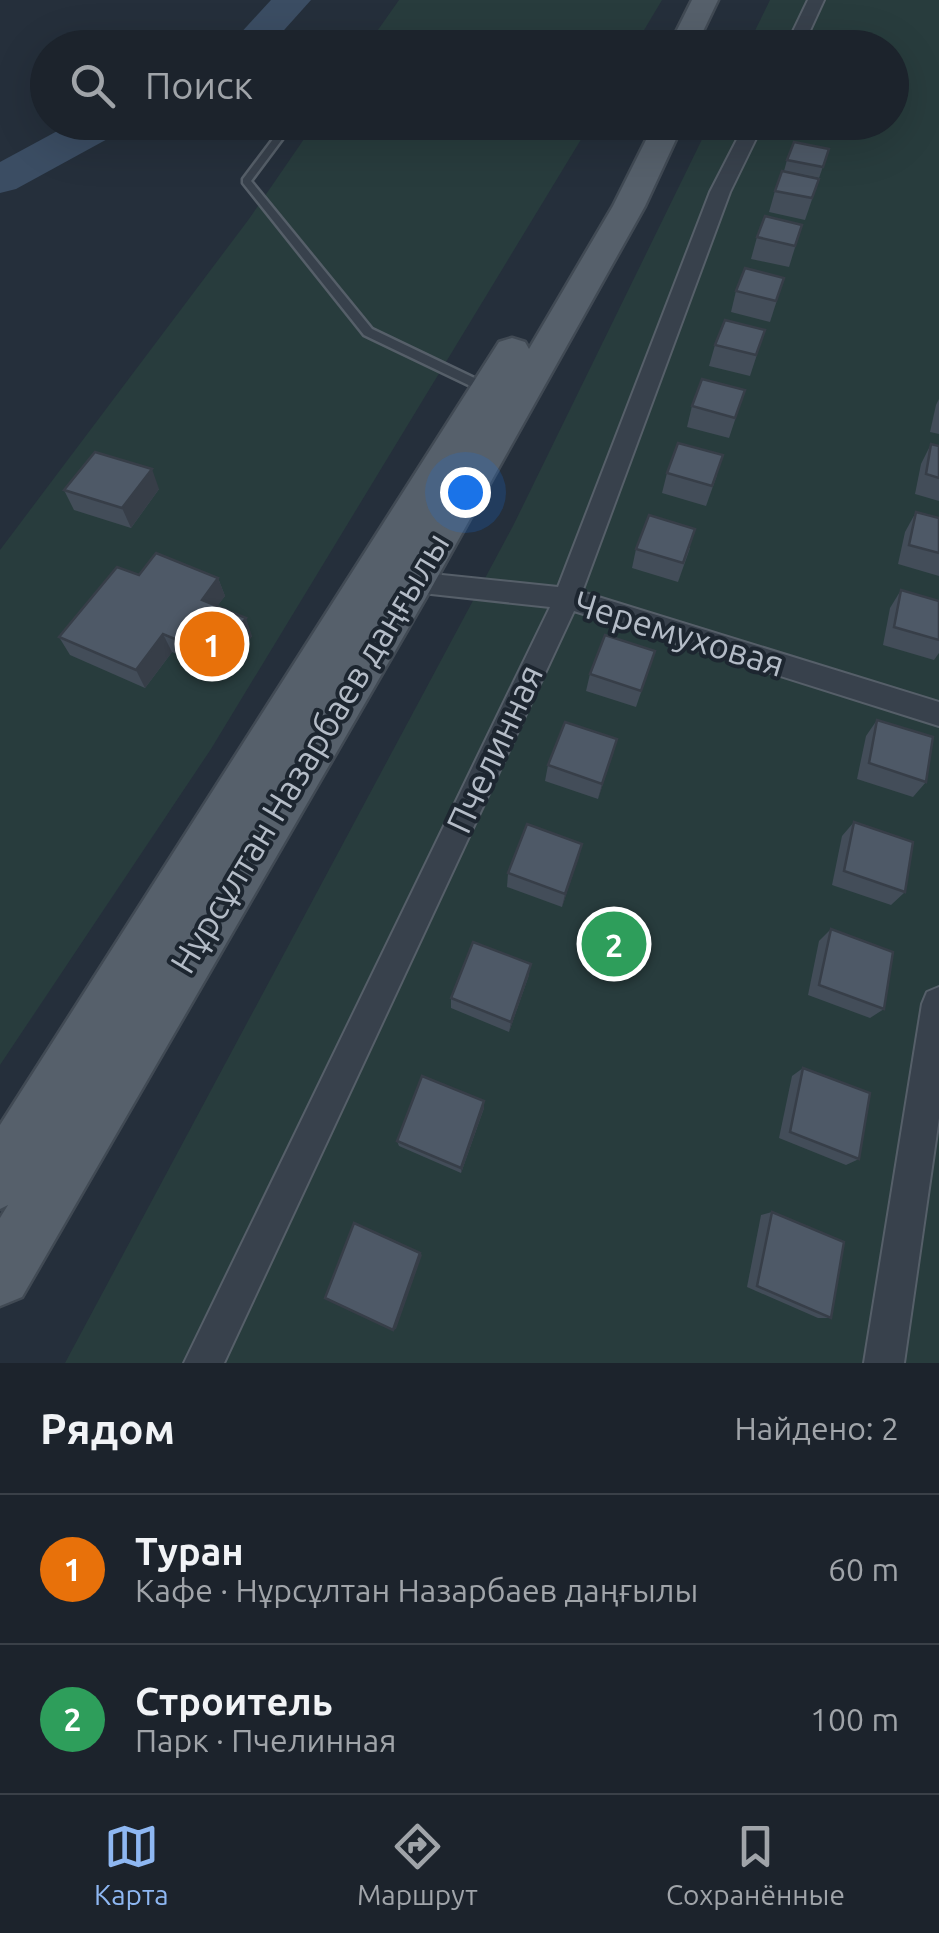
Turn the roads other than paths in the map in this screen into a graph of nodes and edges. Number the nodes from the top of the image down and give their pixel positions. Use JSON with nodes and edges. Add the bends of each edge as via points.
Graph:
{"nodes":[{"id":1,"x":705,"y":0,"type":"edge"},
{"id":2,"x":730,"y":0,"type":"edge"},
{"id":3,"x":816,"y":0,"type":"edge"},
{"id":4,"x":690,"y":30,"type":"edge"},
{"id":5,"x":716,"y":30,"type":"edge"},
{"id":6,"x":801,"y":30,"type":"edge"},
{"id":7,"x":277,"y":140,"type":"edge"},
{"id":8,"x":633,"y":140,"type":"edge"},
{"id":9,"x":661,"y":140,"type":"edge"},
{"id":10,"x":746,"y":140,"type":"edge"},
{"id":11,"x":488,"y":390,"type":"junction"},
{"id":12,"x":412,"y":582,"type":"junction"},
{"id":13,"x":567,"y":598,"type":"junction"},
{"id":14,"x":939,"y":714,"type":"edge"},
{"id":15,"x":939,"y":1004,"type":"edge"},
{"id":16,"x":0,"y":1179,"type":"edge"},
{"id":17,"x":0,"y":1275,"type":"edge"},
{"id":18,"x":204,"y":1363,"type":"edge"},
{"id":19,"x":884,"y":1363,"type":"edge"}],
"edges":[{"from":1,"to":4,"type":"main road"},
{"from":2,"to":5,"type":"main road"},
{"from":3,"to":6,"type":"street"},
{"from":7,"to":11,"type":"lane","via":[[246,181],[368,332]]},
{"from":8,"to":11,"type":"main road","name":"Нұрсұлтан Назарбаев даңғылы"},
{"from":9,"to":12,"type":"main road","name":"Нұрсұлтан Назарбаев даңғылы","via":[[630,206]]},
{"from":10,"to":13,"type":"street","name":"Пчелинная","via":[[720,192]]},
{"from":11,"to":16,"type":"main road","name":"Нұрсұлтан Назарбаев даңғылы"},
{"from":12,"to":13,"type":"street","name":"Черемуховая"},
{"from":12,"to":17,"type":"main road","name":"Нұрсұлтан Назарбаев даңғылы"},
{"from":13,"to":14,"type":"street","name":"Черемуховая"},
{"from":13,"to":18,"type":"street","name":"Пчелинная"},
{"from":15,"to":19,"type":"street"}]}
